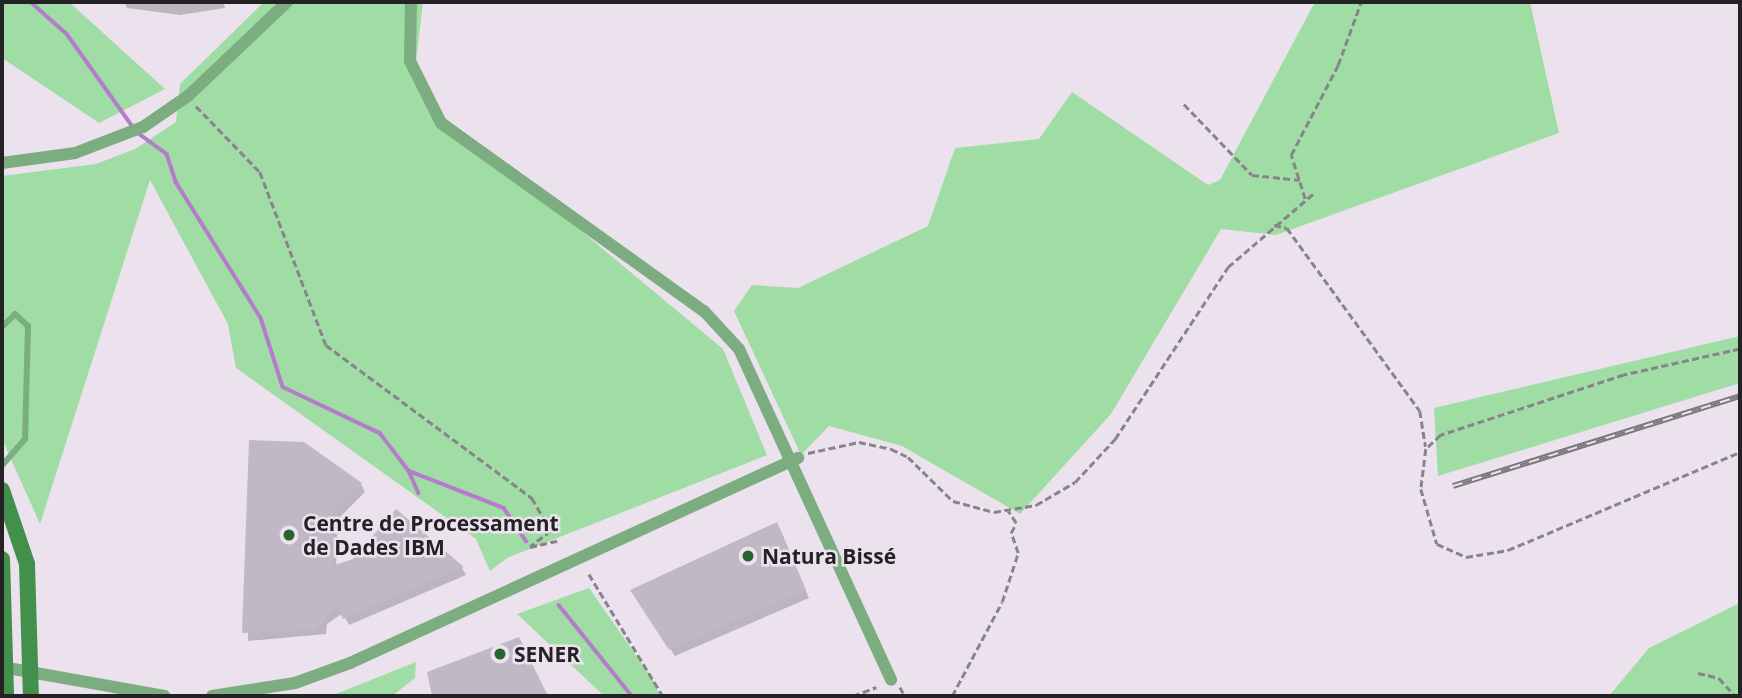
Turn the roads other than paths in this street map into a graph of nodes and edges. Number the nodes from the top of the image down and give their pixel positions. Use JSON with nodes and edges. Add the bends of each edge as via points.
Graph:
{"nodes":[{"id":1,"x":287,"y":2,"type":"edge"},
{"id":2,"x":411,"y":2,"type":"edge"},
{"id":3,"x":2,"y":163,"type":"edge"},
{"id":4,"x":2,"y":327,"type":"edge"},
{"id":5,"x":797,"y":461,"type":"junction"},
{"id":6,"x":2,"y":466,"type":"edge"},
{"id":7,"x":2,"y":489,"type":"edge"},
{"id":8,"x":2,"y":559,"type":"edge"},
{"id":9,"x":4,"y":667,"type":"edge"},
{"id":10,"x":31,"y":673,"type":"junction"},
{"id":11,"x":891,"y":680,"type":"dead end"},
{"id":12,"x":6,"y":696,"type":"edge"},
{"id":13,"x":31,"y":696,"type":"edge"},
{"id":14,"x":164,"y":696,"type":"edge"},
{"id":15,"x":212,"y":696,"type":"edge"}],
"edges":[{"from":1,"to":3,"type":"street","via":[[169,111],[97,147]]},
{"from":2,"to":5,"type":"street","via":[[410,61],[441,123],[725,330],[750,366]]},
{"from":4,"to":6,"type":"lane","via":[[15,314],[28,326],[25,439]]},
{"from":5,"to":11,"type":"street"},
{"from":5,"to":15,"type":"street","via":[[350,663],[295,683]]},
{"from":7,"to":10,"type":"street","via":[[27,564]]},
{"from":8,"to":9,"type":"street"},
{"from":9,"to":10,"type":"street"},
{"from":9,"to":12,"type":"street"},
{"from":10,"to":13,"type":"street"},
{"from":10,"to":14,"type":"street"}]}
